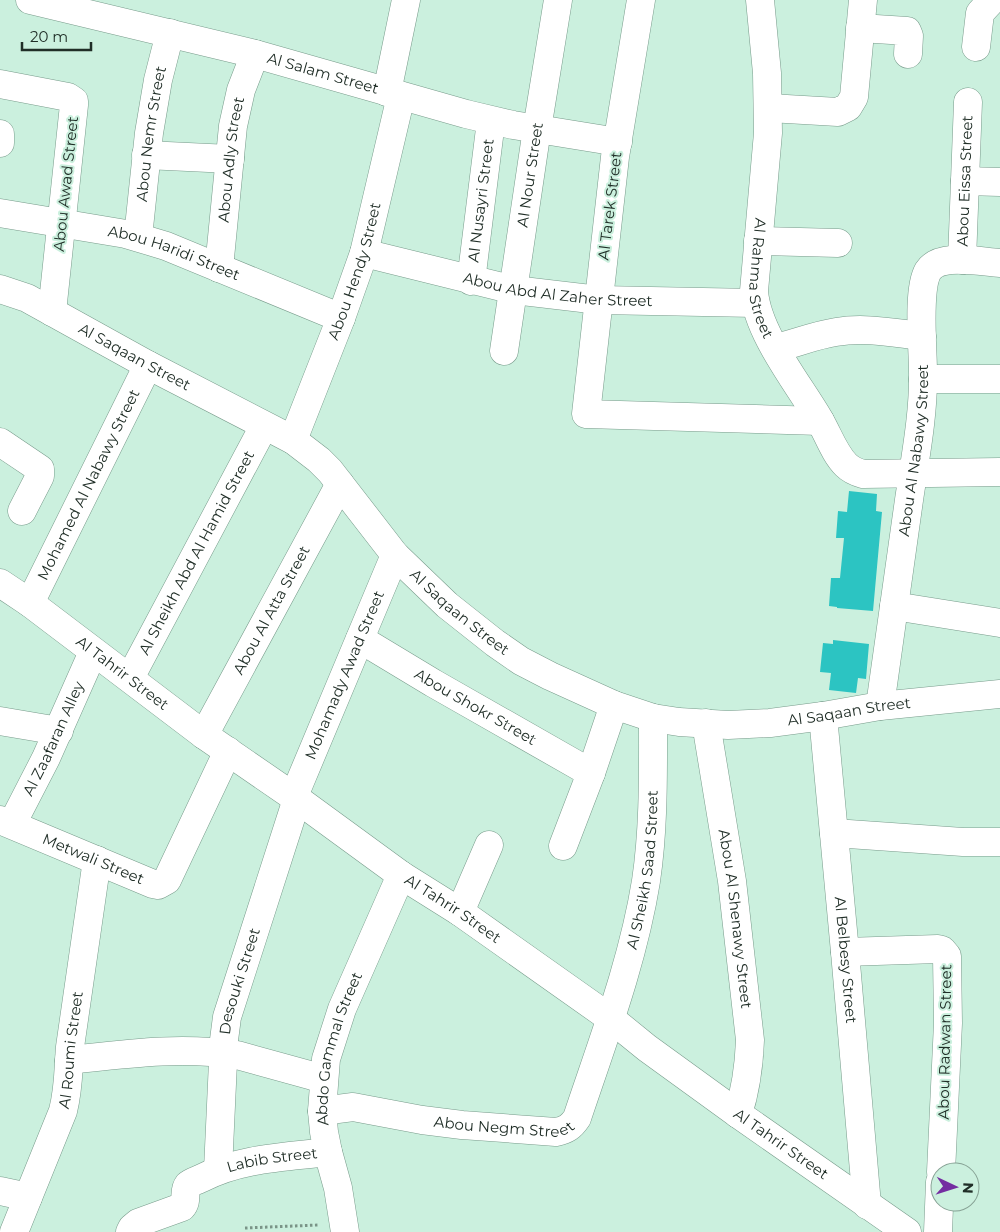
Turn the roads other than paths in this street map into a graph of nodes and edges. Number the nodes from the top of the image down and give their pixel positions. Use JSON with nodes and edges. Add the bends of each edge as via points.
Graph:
{"nodes":[{"id":1,"x":30,"y":0,"type":"edge"},
{"id":2,"x":406,"y":0,"type":"edge"},
{"id":3,"x":558,"y":0,"type":"edge"},
{"id":4,"x":640,"y":0,"type":"edge"},
{"id":5,"x":760,"y":0,"type":"edge"},
{"id":6,"x":863,"y":0,"type":"edge"},
{"id":7,"x":992,"y":0,"type":"edge"},
{"id":8,"x":860,"y":28,"type":"junction"},
{"id":9,"x":170,"y":33,"type":"junction"},
{"id":10,"x":976,"y":47,"type":"dead end"},
{"id":11,"x":255,"y":54,"type":"junction"},
{"id":12,"x":908,"y":54,"type":"dead end"},
{"id":13,"x":0,"y":84,"type":"edge"},
{"id":14,"x":394,"y":94,"type":"junction"},
{"id":15,"x":968,"y":102,"type":"dead end"},
{"id":16,"x":769,"y":108,"type":"junction"},
{"id":17,"x":491,"y":120,"type":"junction"},
{"id":18,"x":537,"y":129,"type":"junction"},
{"id":19,"x":0,"y":134,"type":"edge"},
{"id":20,"x":618,"y":142,"type":"junction"},
{"id":21,"x":0,"y":143,"type":"edge"},
{"id":22,"x":146,"y":155,"type":"junction"},
{"id":23,"x":230,"y":159,"type":"junction"},
{"id":24,"x":965,"y":181,"type":"junction"},
{"id":25,"x":1000,"y":182,"type":"edge"},
{"id":26,"x":0,"y":213,"type":"edge"},
{"id":27,"x":62,"y":223,"type":"junction"},
{"id":28,"x":138,"y":237,"type":"junction"},
{"id":29,"x":758,"y":241,"type":"junction"},
{"id":30,"x":838,"y":243,"type":"dead end"},
{"id":31,"x":364,"y":253,"type":"junction"},
{"id":32,"x":962,"y":260,"type":"junction"},
{"id":33,"x":1000,"y":263,"type":"edge"},
{"id":34,"x":219,"y":268,"type":"junction"},
{"id":35,"x":472,"y":281,"type":"junction"},
{"id":36,"x":0,"y":289,"type":"edge"},
{"id":37,"x":514,"y":290,"type":"junction"},
{"id":38,"x":599,"y":300,"type":"junction"},
{"id":39,"x":755,"y":303,"type":"junction"},
{"id":40,"x":52,"y":312,"type":"junction"},
{"id":41,"x":341,"y":318,"type":"junction"},
{"id":42,"x":922,"y":336,"type":"junction"},
{"id":43,"x":776,"y":348,"type":"junction"},
{"id":44,"x":504,"y":351,"type":"dead end"},
{"id":45,"x":148,"y":365,"type":"junction"},
{"id":46,"x":923,"y":379,"type":"junction"},
{"id":47,"x":1000,"y":379,"type":"edge"},
{"id":48,"x":820,"y":420,"type":"junction"},
{"id":49,"x":264,"y":426,"type":"junction"},
{"id":50,"x":293,"y":440,"type":"junction"},
{"id":51,"x":0,"y":442,"type":"edge"},
{"id":52,"x":1000,"y":472,"type":"edge"},
{"id":53,"x":913,"y":474,"type":"junction"},
{"id":54,"x":340,"y":484,"type":"junction"},
{"id":55,"x":22,"y":511,"type":"dead end"},
{"id":56,"x":395,"y":555,"type":"junction"},
{"id":57,"x":0,"y":583,"type":"edge"},
{"id":58,"x":30,"y":603,"type":"junction"},
{"id":59,"x":894,"y":606,"type":"junction"},
{"id":60,"x":1000,"y":622,"type":"edge"},
{"id":61,"x":360,"y":639,"type":"junction"},
{"id":62,"x":93,"y":652,"type":"junction"},
{"id":63,"x":130,"y":678,"type":"junction"},
{"id":64,"x":1000,"y":694,"type":"edge"},
{"id":65,"x":614,"y":705,"type":"junction"},
{"id":66,"x":880,"y":706,"type":"junction"},
{"id":67,"x":823,"y":716,"type":"junction"},
{"id":68,"x":653,"y":718,"type":"junction"},
{"id":69,"x":0,"y":721,"type":"edge"},
{"id":70,"x":706,"y":723,"type":"junction"},
{"id":71,"x":59,"y":731,"type":"junction"},
{"id":72,"x":204,"y":735,"type":"junction"},
{"id":73,"x":228,"y":751,"type":"junction"},
{"id":74,"x":591,"y":773,"type":"junction"},
{"id":75,"x":295,"y":797,"type":"junction"},
{"id":76,"x":6,"y":822,"type":"edge"},
{"id":77,"x":834,"y":832,"type":"junction"},
{"id":78,"x":1000,"y":842,"type":"edge"},
{"id":79,"x":489,"y":845,"type":"dead end"},
{"id":80,"x":563,"y":846,"type":"dead end"},
{"id":81,"x":97,"y":860,"type":"junction"},
{"id":82,"x":401,"y":875,"type":"junction"},
{"id":83,"x":460,"y":912,"type":"junction"},
{"id":84,"x":845,"y":952,"type":"junction"},
{"id":85,"x":610,"y":1018,"type":"junction"},
{"id":86,"x":223,"y":1053,"type":"junction"},
{"id":87,"x":69,"y":1060,"type":"junction"},
{"id":88,"x":324,"y":1079,"type":"junction"},
{"id":89,"x":322,"y":1111,"type":"junction"},
{"id":90,"x":738,"y":1114,"type":"junction"},
{"id":91,"x":328,"y":1152,"type":"junction"},
{"id":92,"x":941,"y":1162,"type":"edge"},
{"id":93,"x":218,"y":1170,"type":"junction"},
{"id":94,"x":0,"y":1190,"type":"edge"},
{"id":95,"x":28,"y":1197,"type":"junction"},
{"id":96,"x":939,"y":1212,"type":"edge"},
{"id":97,"x":869,"y":1216,"type":"edge"},
{"id":98,"x":345,"y":1228,"type":"edge"},
{"id":99,"x":14,"y":1232,"type":"edge"},
{"id":100,"x":130,"y":1232,"type":"edge"},
{"id":101,"x":907,"y":1232,"type":"edge"},
{"id":102,"x":938,"y":1232,"type":"edge"}],
"edges":[{"from":1,"to":9,"type":"street","name":"Al Salam Street"},
{"from":2,"to":14,"type":"street","name":"Abou Hendy Street"},
{"from":3,"to":18,"type":"street","name":"Al Nour Street"},
{"from":4,"to":20,"type":"street","name":"Al Tarek Street"},
{"from":5,"to":16,"type":"street","name":"Al Rahma Street"},
{"from":6,"to":8,"type":"street"},
{"from":7,"to":10,"type":"street","via":[[982,8],[978,17]]},
{"from":8,"to":12,"type":"street","via":[[907,31]]},
{"from":8,"to":16,"type":"street","via":[[854,97],[848,107],[838,112]]},
{"from":9,"to":11,"type":"street","name":"Al Salam Street"},
{"from":9,"to":22,"type":"street","name":"Abou Nemr Street","via":[[155,96]]},
{"from":11,"to":14,"type":"street","name":"Al Salam Street"},
{"from":11,"to":23,"type":"street","name":"Abou Adly Street","via":[[236,108]]},
{"from":13,"to":27,"type":"street","name":"Abou Awad Street","via":[[68,97],[74,101]]},
{"from":14,"to":17,"type":"street","name":"Al Salam Street"},
{"from":14,"to":31,"type":"street","name":"Abou Hendy Street"},
{"from":15,"to":24,"type":"street","name":"Abou Eissa Street"},
{"from":16,"to":29,"type":"street","name":"Al Rahma Street"},
{"from":17,"to":18,"type":"street","name":"Al Salam Street"},
{"from":17,"to":35,"type":"street","name":"Al Nusayri Street"},
{"from":18,"to":20,"type":"street","name":"Al Salam Street"},
{"from":18,"to":37,"type":"street","name":"Al Nour Street"},
{"from":19,"to":21,"type":"street"},
{"from":20,"to":38,"type":"street","name":"Al Tarek Street"},
{"from":22,"to":23,"type":"street"},
{"from":22,"to":28,"type":"street","name":"Abou Nemr Street"},
{"from":23,"to":34,"type":"street","name":"Abou Adly Street"},
{"from":24,"to":25,"type":"street"},
{"from":24,"to":32,"type":"street","name":"Abou Eissa Street"},
{"from":26,"to":27,"type":"street","name":"Abou Haridi Street"},
{"from":27,"to":28,"type":"street","name":"Abou Haridi Street"},
{"from":27,"to":40,"type":"street","name":"Abou Awad Street"},
{"from":28,"to":34,"type":"street","name":"Abou Haridi Street"},
{"from":29,"to":30,"type":"street"},
{"from":29,"to":39,"type":"street","name":"Al Rahma Street"},
{"from":31,"to":35,"type":"street","name":"Abou Abd Al Zaher Street"},
{"from":31,"to":41,"type":"street","name":"Abou Hendy Street"},
{"from":32,"to":33,"type":"street","name":"Abou Al Nabawy Street"},
{"from":32,"to":42,"type":"street","name":"Abou Al Nabawy Street","via":[[942,260],[925,277]]},
{"from":34,"to":41,"type":"street","name":"Abou Haridi Street"},
{"from":35,"to":37,"type":"street","name":"Abou Abd Al Zaher Street"},
{"from":36,"to":40,"type":"street","name":"Al Saqaan Street","via":[[18,294]]},
{"from":37,"to":38,"type":"street","name":"Abou Abd Al Zaher Street"},
{"from":37,"to":44,"type":"street","name":"Al Nour Street"},
{"from":38,"to":39,"type":"street","name":"Abou Abd Al Zaher Street"},
{"from":38,"to":48,"type":"street","name":"Al Tarek Street","via":[[586,414]]},
{"from":39,"to":43,"type":"street","name":"Al Rahma Street","via":[[762,324]]},
{"from":40,"to":45,"type":"street","name":"Al Saqaan Street"},
{"from":41,"to":50,"type":"street","name":"Abou Hendy Street"},
{"from":42,"to":43,"type":"street","via":[[850,330]]},
{"from":42,"to":46,"type":"street","name":"Abou Al Nabawy Street"},
{"from":43,"to":48,"type":"street","name":"Al Rahma Street"},
{"from":45,"to":49,"type":"street","name":"Al Saqaan Street"},
{"from":45,"to":58,"type":"street","name":"Mohamed Al Nabawy Street"},
{"from":46,"to":47,"type":"street"},
{"from":46,"to":53,"type":"street","name":"Abou Al Nabawy Street"},
{"from":48,"to":53,"type":"street","name":"Al Rahma Street","via":[[840,457],[854,471],[863,474]]},
{"from":49,"to":50,"type":"street","name":"Al Saqaan Street"},
{"from":49,"to":63,"type":"street","name":"Al Sheikh Abd Al Hamid Street"},
{"from":50,"to":54,"type":"street","name":"Al Saqaan Street","via":[[319,460]]},
{"from":51,"to":55,"type":"street","via":[[40,469],[40,476]]},
{"from":52,"to":53,"type":"street","name":"Al Rahma Street"},
{"from":53,"to":59,"type":"street","name":"Abou Al Nabawy Street"},
{"from":54,"to":56,"type":"street","name":"Al Saqaan Street"},
{"from":54,"to":72,"type":"street","name":"Abou Al Atta Street"},
{"from":56,"to":61,"type":"street","name":"Mohamady Awad Street"},
{"from":56,"to":65,"type":"street","name":"Al Saqaan Street","via":[[447,605],[521,661]]},
{"from":57,"to":58,"type":"street","name":"Al Tahrir Street"},
{"from":58,"to":62,"type":"street","name":"Al Tahrir Street"},
{"from":59,"to":60,"type":"street"},
{"from":59,"to":66,"type":"street","name":"Abou Al Nabawy Street"},
{"from":61,"to":74,"type":"street","name":"Abou Shokr Street"},
{"from":61,"to":75,"type":"street","name":"Mohamady Awad Street"},
{"from":62,"to":63,"type":"street","name":"Al Tahrir Street"},
{"from":62,"to":71,"type":"street","name":"Al Zaafaran Alley"},
{"from":63,"to":72,"type":"street","name":"Al Tahrir Street"},
{"from":64,"to":66,"type":"street","name":"Al Saqaan Street"},
{"from":65,"to":68,"type":"street","name":"Al Saqaan Street"},
{"from":65,"to":74,"type":"street"},
{"from":66,"to":67,"type":"street","name":"Al Saqaan Street"},
{"from":67,"to":70,"type":"street","name":"Al Saqaan Street","via":[[770,723]]},
{"from":67,"to":77,"type":"street","name":"Al Belbesy Street"},
{"from":68,"to":70,"type":"street","name":"Al Saqaan Street"},
{"from":68,"to":85,"type":"street","name":"Al Sheikh Saad Street","via":[[653,802],[646,881],[629,959]]},
{"from":69,"to":71,"type":"street"},
{"from":70,"to":90,"type":"street","name":"Abou Al Shenawy Street","via":[[732,881],[750,1040],[747,1082]]},
{"from":71,"to":76,"type":"street","name":"Al Zaafaran Alley"},
{"from":72,"to":73,"type":"street","name":"Al Tahrir Street"},
{"from":73,"to":75,"type":"street","name":"Al Tahrir Street"},
{"from":73,"to":81,"type":"street","name":"Metwali Street","via":[[166,880],[153,884]]},
{"from":74,"to":80,"type":"street"},
{"from":75,"to":82,"type":"street","name":"Al Tahrir Street"},
{"from":75,"to":86,"type":"street","name":"Desouki Street","via":[[227,1017]]},
{"from":76,"to":81,"type":"street","name":"Metwali Street"},
{"from":77,"to":78,"type":"street"},
{"from":77,"to":84,"type":"street","name":"Al Belbesy Street"},
{"from":79,"to":83,"type":"street"},
{"from":81,"to":87,"type":"street","name":"Al Roumi Street"},
{"from":82,"to":83,"type":"street","name":"Al Tahrir Street"},
{"from":82,"to":88,"type":"street","name":"Abdo Gammal Street","via":[[342,1009],[326,1059]]},
{"from":83,"to":85,"type":"street","name":"Al Tahrir Street"},
{"from":84,"to":92,"type":"street","name":"Abou Radwan Street","via":[[938,949],[947,956],[948,1023]]},
{"from":84,"to":97,"type":"street","name":"Al Belbesy Street"},
{"from":85,"to":89,"type":"street","name":"Abou Negm Street","via":[[577,1118],[565,1130],[462,1125],[353,1107]]},
{"from":85,"to":90,"type":"street","name":"Al Tahrir Street"},
{"from":86,"to":87,"type":"street","via":[[141,1052]]},
{"from":86,"to":88,"type":"street"},
{"from":86,"to":93,"type":"street","name":"Desouki Street"},
{"from":87,"to":95,"type":"street","name":"Al Roumi Street","via":[[70,1077],[63,1111]]},
{"from":88,"to":89,"type":"street","name":"Abdo Gammal Street"},
{"from":89,"to":91,"type":"street","name":"Abdo Gammal Street"},
{"from":90,"to":97,"type":"street","name":"Al Tahrir Street"},
{"from":91,"to":93,"type":"street","name":"Labib Street","via":[[246,1162]]},
{"from":91,"to":98,"type":"street","name":"Abdo Gammal Street"},
{"from":93,"to":100,"type":"street","name":"Labib Street","via":[[189,1185],[182,1207],[138,1223]]},
{"from":94,"to":95,"type":"street"},
{"from":95,"to":99,"type":"street","name":"Al Roumi Street"},
{"from":96,"to":102,"type":"street"},
{"from":97,"to":101,"type":"street","name":"Al Tahrir Street"}]}
